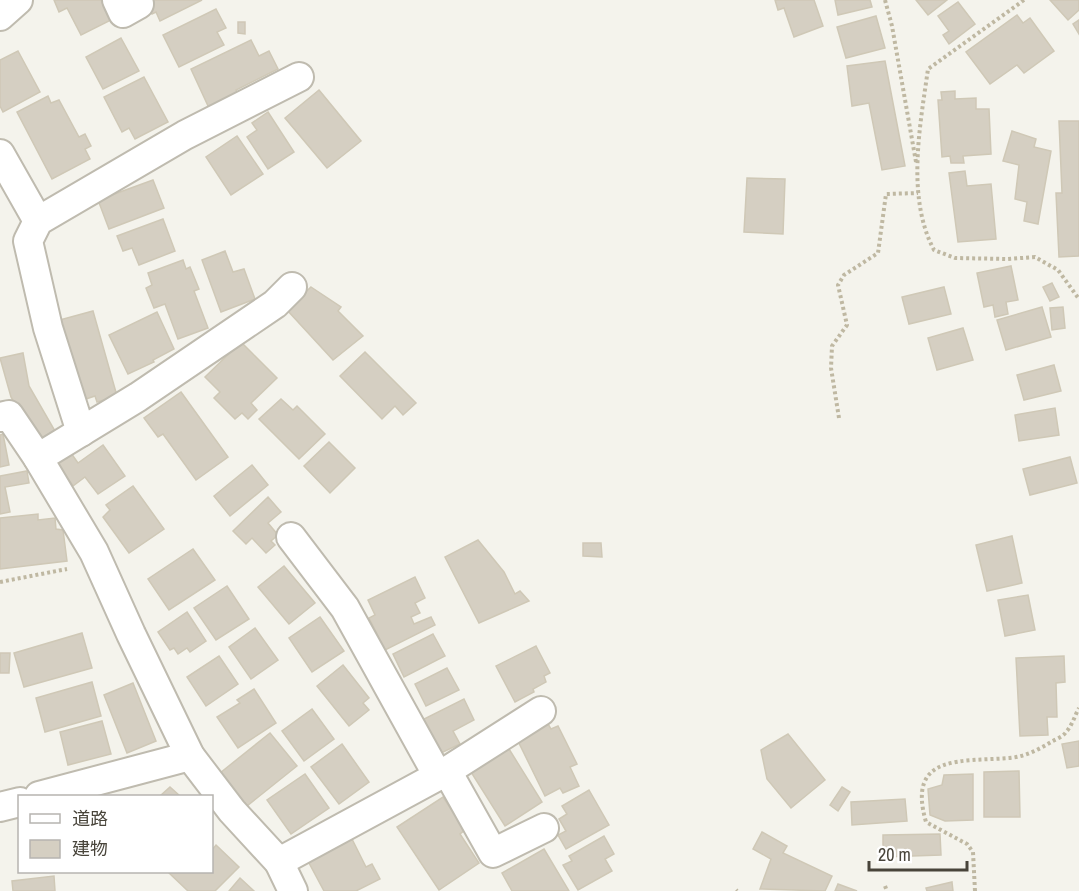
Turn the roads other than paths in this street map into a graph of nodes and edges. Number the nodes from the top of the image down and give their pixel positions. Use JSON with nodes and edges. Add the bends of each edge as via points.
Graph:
{"nodes":[{"id":1,"x":18,"y":0,"type":"edge"},
{"id":2,"x":0,"y":16,"type":"edge"},
{"id":3,"x":299,"y":77,"type":"dead end"},
{"id":4,"x":0,"y":154,"type":"edge"},
{"id":5,"x":38,"y":221,"type":"junction"},
{"id":6,"x":292,"y":287,"type":"dead end"},
{"id":7,"x":0,"y":417,"type":"edge"},
{"id":8,"x":81,"y":432,"type":"junction"},
{"id":9,"x":38,"y":458,"type":"junction"},
{"id":10,"x":291,"y":537,"type":"dead end"},
{"id":11,"x":542,"y":711,"type":"dead end"},
{"id":12,"x":190,"y":756,"type":"junction"},
{"id":13,"x":443,"y":773,"type":"junction"},
{"id":14,"x":43,"y":795,"type":"edge"},
{"id":15,"x":18,"y":802,"type":"edge"},
{"id":16,"x":0,"y":807,"type":"edge"},
{"id":17,"x":544,"y":828,"type":"dead end"},
{"id":18,"x":279,"y":862,"type":"junction"},
{"id":19,"x":293,"y":891,"type":"edge"}],
"edges":[{"from":1,"to":2,"type":"street"},
{"from":3,"to":5,"type":"street","via":[[185,135]]},
{"from":4,"to":5,"type":"street"},
{"from":5,"to":8,"type":"street","via":[[28,241],[48,328]]},
{"from":6,"to":8,"type":"street","via":[[275,304]]},
{"from":7,"to":9,"type":"street","via":[[9,415]]},
{"from":8,"to":9,"type":"street"},
{"from":9,"to":12,"type":"street","via":[[98,563]]},
{"from":10,"to":13,"type":"street","via":[[345,608]]},
{"from":11,"to":13,"type":"street"},
{"from":12,"to":14,"type":"street"},
{"from":12,"to":18,"type":"street","via":[[232,811]]},
{"from":13,"to":17,"type":"street","via":[[493,854]]},
{"from":13,"to":18,"type":"street"},
{"from":15,"to":16,"type":"street"},
{"from":18,"to":19,"type":"street"}]}
